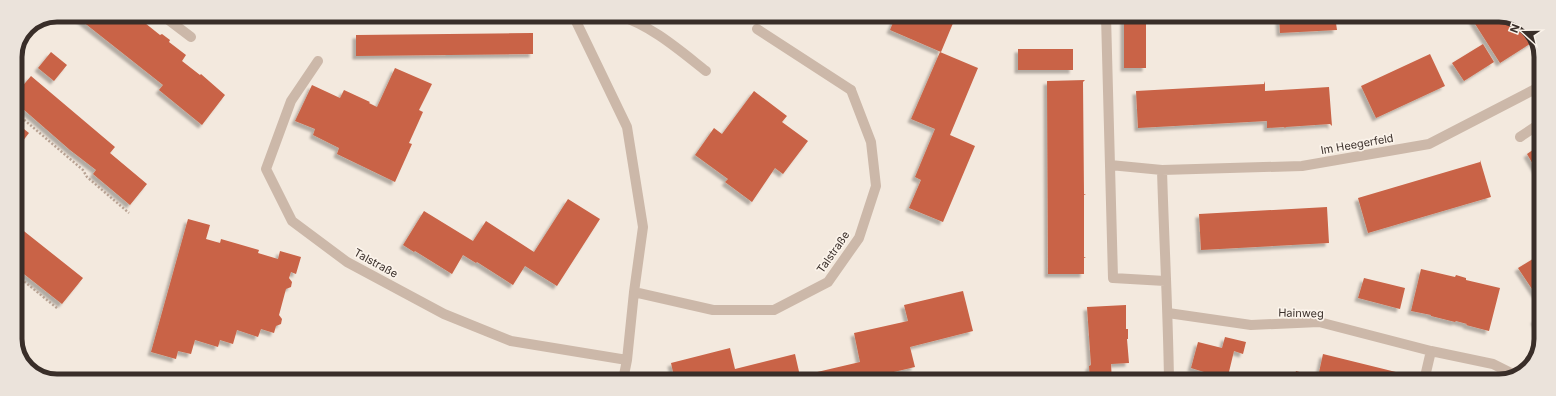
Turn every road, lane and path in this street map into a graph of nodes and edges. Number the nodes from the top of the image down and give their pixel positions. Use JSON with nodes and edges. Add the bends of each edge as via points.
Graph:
{"nodes":[{"id":1,"x":171,"y":22,"type":"edge"},
{"id":2,"x":576,"y":22,"type":"edge"},
{"id":3,"x":637,"y":22,"type":"edge"},
{"id":4,"x":1106,"y":22,"type":"edge"},
{"id":5,"x":756,"y":29,"type":"dead end"},
{"id":6,"x":191,"y":37,"type":"dead end"},
{"id":7,"x":318,"y":60,"type":"dead end"},
{"id":8,"x":706,"y":71,"type":"dead end"},
{"id":9,"x":1534,"y":90,"type":"edge"},
{"id":10,"x":22,"y":118,"type":"edge"},
{"id":11,"x":1534,"y":127,"type":"edge"},
{"id":12,"x":1520,"y":136,"type":"dead end"},
{"id":13,"x":1110,"y":165,"type":"junction"},
{"id":14,"x":1162,"y":170,"type":"junction"},
{"id":15,"x":129,"y":213,"type":"dead end"},
{"id":16,"x":22,"y":280,"type":"edge"},
{"id":17,"x":1165,"y":281,"type":"junction"},
{"id":18,"x":634,"y":292,"type":"junction"},
{"id":19,"x":57,"y":308,"type":"dead end"},
{"id":20,"x":1168,"y":313,"type":"junction"},
{"id":21,"x":1432,"y":351,"type":"junction"},
{"id":22,"x":627,"y":360,"type":"junction"},
{"id":23,"x":1508,"y":372,"type":"edge"},
{"id":24,"x":624,"y":374,"type":"edge"},
{"id":25,"x":1169,"y":374,"type":"edge"},
{"id":26,"x":1426,"y":374,"type":"edge"}],
"edges":[{"from":1,"to":6,"type":"street"},
{"from":2,"to":18,"type":"street","via":[[627,127],[643,227]]},
{"from":3,"to":8,"type":"street","via":[[667,40]]},
{"from":4,"to":13,"type":"street"},
{"from":5,"to":18,"type":"street","name":"Talstraße","via":[[851,90],[871,142],[876,186],[859,238],[828,282],[774,310],[713,310]]},
{"from":7,"to":22,"type":"street","name":"Talstraße","via":[[291,101],[266,169],[292,221],[347,262],[444,314],[511,341]]},
{"from":9,"to":14,"type":"street","name":"Im Heegerfeld","via":[[1429,144],[1302,166]]},
{"from":10,"to":15,"type":"path"},
{"from":11,"to":12,"type":"street"},
{"from":13,"to":14,"type":"street","name":"Im Heegerfeld"},
{"from":13,"to":17,"type":"street","via":[[1113,278]]},
{"from":14,"to":17,"type":"street"},
{"from":16,"to":19,"type":"path"},
{"from":17,"to":20,"type":"street"},
{"from":18,"to":22,"type":"street"},
{"from":20,"to":21,"type":"street","name":"Hainweg","via":[[1251,325],[1319,322]]},
{"from":20,"to":25,"type":"street"},
{"from":21,"to":23,"type":"street","name":"Hainweg","via":[[1493,364]]},
{"from":21,"to":26,"type":"street"},
{"from":22,"to":24,"type":"street"}]}
